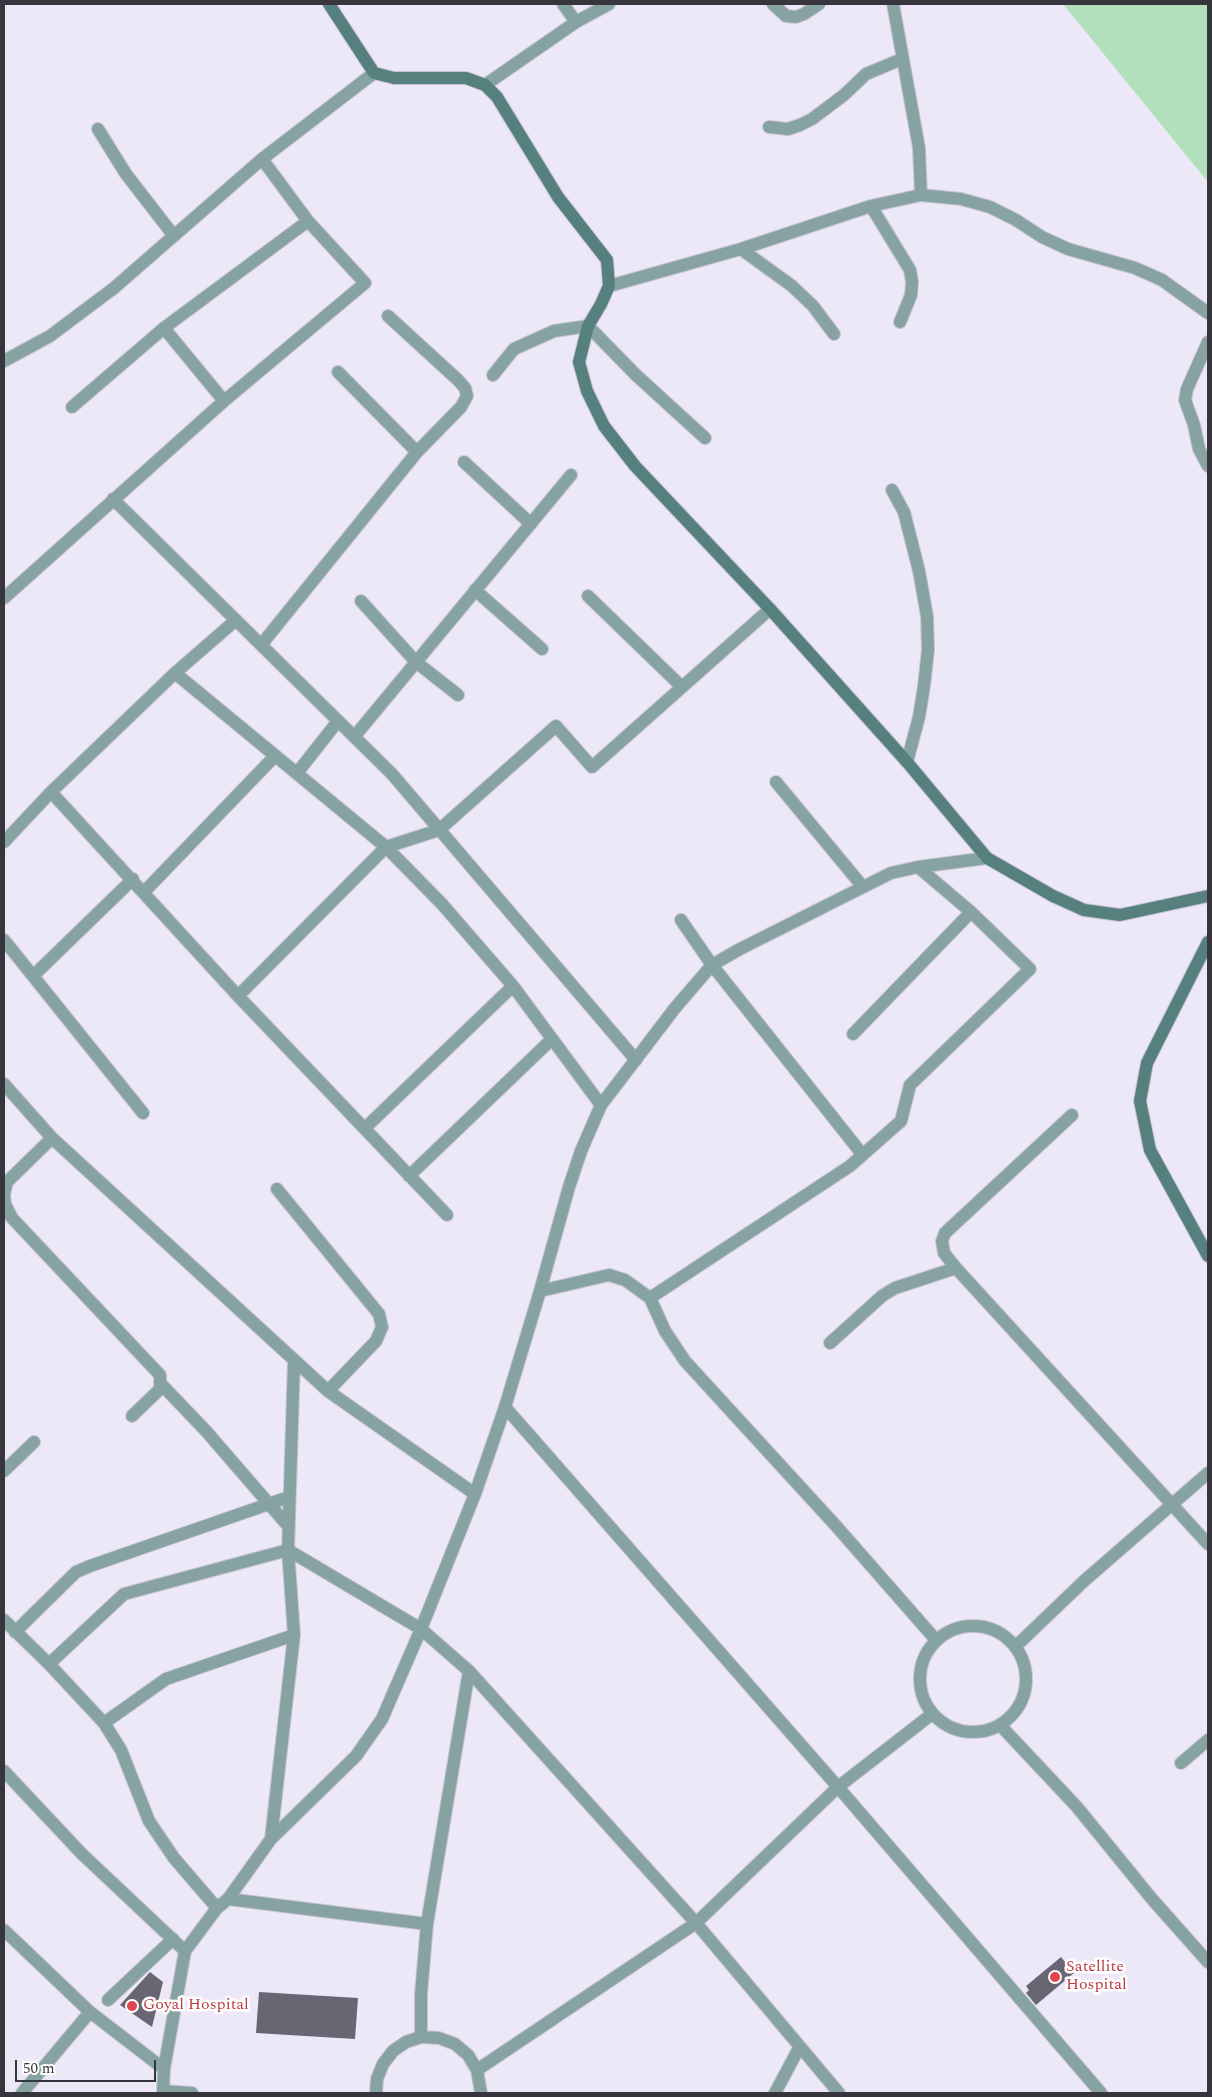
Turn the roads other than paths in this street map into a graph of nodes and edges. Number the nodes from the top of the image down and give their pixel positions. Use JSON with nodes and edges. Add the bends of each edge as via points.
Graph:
{"nodes":[{"id":1,"x":329,"y":4,"type":"edge"},
{"id":2,"x":563,"y":4,"type":"edge"},
{"id":3,"x":610,"y":4,"type":"edge"},
{"id":4,"x":773,"y":4,"type":"edge"},
{"id":5,"x":819,"y":4,"type":"edge"},
{"id":6,"x":893,"y":4,"type":"edge"},
{"id":7,"x":576,"y":22,"type":"junction"},
{"id":8,"x":902,"y":59,"type":"junction"},
{"id":9,"x":374,"y":73,"type":"junction"},
{"id":10,"x":485,"y":85,"type":"junction"},
{"id":11,"x":769,"y":127,"type":"dead end"},
{"id":12,"x":98,"y":129,"type":"dead end"},
{"id":13,"x":262,"y":159,"type":"junction"},
{"id":14,"x":921,"y":195,"type":"junction"},
{"id":15,"x":871,"y":206,"type":"junction"},
{"id":16,"x":308,"y":221,"type":"junction"},
{"id":17,"x":174,"y":236,"type":"junction"},
{"id":18,"x":741,"y":249,"type":"junction"},
{"id":19,"x":609,"y":286,"type":"junction"},
{"id":20,"x":1208,"y":313,"type":"edge"},
{"id":21,"x":388,"y":316,"type":"dead end"},
{"id":22,"x":900,"y":322,"type":"dead end"},
{"id":23,"x":588,"y":326,"type":"junction"},
{"id":24,"x":164,"y":328,"type":"junction"},
{"id":25,"x":834,"y":334,"type":"dead end"},
{"id":26,"x":1208,"y":342,"type":"edge"},
{"id":27,"x":4,"y":361,"type":"edge"},
{"id":28,"x":338,"y":372,"type":"dead end"},
{"id":29,"x":493,"y":375,"type":"dead end"},
{"id":30,"x":224,"y":401,"type":"junction"},
{"id":31,"x":72,"y":407,"type":"dead end"},
{"id":32,"x":705,"y":438,"type":"dead end"},
{"id":33,"x":417,"y":452,"type":"junction"},
{"id":34,"x":464,"y":462,"type":"dead end"},
{"id":35,"x":1208,"y":466,"type":"edge"},
{"id":36,"x":571,"y":475,"type":"dead end"},
{"id":37,"x":892,"y":490,"type":"dead end"},
{"id":38,"x":113,"y":499,"type":"junction"},
{"id":39,"x":530,"y":524,"type":"junction"},
{"id":40,"x":475,"y":590,"type":"junction"},
{"id":41,"x":5,"y":594,"type":"edge"},
{"id":42,"x":588,"y":596,"type":"dead end"},
{"id":43,"x":361,"y":601,"type":"dead end"},
{"id":44,"x":770,"y":609,"type":"junction"},
{"id":45,"x":236,"y":620,"type":"junction"},
{"id":46,"x":261,"y":645,"type":"junction"},
{"id":47,"x":542,"y":649,"type":"dead end"},
{"id":48,"x":416,"y":662,"type":"junction"},
{"id":49,"x":175,"y":673,"type":"junction"},
{"id":50,"x":682,"y":688,"type":"junction"},
{"id":51,"x":458,"y":695,"type":"dead end"},
{"id":52,"x":338,"y":721,"type":"junction"},
{"id":53,"x":354,"y":737,"type":"junction"},
{"id":54,"x":275,"y":756,"type":"junction"},
{"id":55,"x":907,"y":762,"type":"junction"},
{"id":56,"x":297,"y":773,"type":"junction"},
{"id":57,"x":776,"y":782,"type":"dead end"},
{"id":58,"x":51,"y":792,"type":"junction"},
{"id":59,"x":439,"y":830,"type":"junction"},
{"id":60,"x":4,"y":842,"type":"edge"},
{"id":61,"x":386,"y":847,"type":"junction"},
{"id":62,"x":987,"y":858,"type":"junction"},
{"id":63,"x":918,"y":867,"type":"junction"},
{"id":64,"x":133,"y":879,"type":"junction"},
{"id":65,"x":863,"y":887,"type":"junction"},
{"id":66,"x":144,"y":892,"type":"junction"},
{"id":67,"x":1208,"y":896,"type":"edge"},
{"id":68,"x":971,"y":912,"type":"junction"},
{"id":69,"x":681,"y":920,"type":"dead end"},
{"id":70,"x":4,"y":940,"type":"edge"},
{"id":71,"x":1208,"y":942,"type":"edge"},
{"id":72,"x":712,"y":965,"type":"junction"},
{"id":73,"x":33,"y":976,"type":"junction"},
{"id":74,"x":513,"y":986,"type":"junction"},
{"id":75,"x":238,"y":996,"type":"junction"},
{"id":76,"x":852,"y":1034,"type":"dead end"},
{"id":77,"x":552,"y":1039,"type":"junction"},
{"id":78,"x":636,"y":1060,"type":"junction"},
{"id":79,"x":4,"y":1084,"type":"edge"},
{"id":80,"x":601,"y":1105,"type":"junction"},
{"id":81,"x":143,"y":1113,"type":"dead end"},
{"id":82,"x":1072,"y":1115,"type":"dead end"},
{"id":83,"x":365,"y":1128,"type":"junction"},
{"id":84,"x":52,"y":1138,"type":"junction"},
{"id":85,"x":862,"y":1154,"type":"junction"},
{"id":86,"x":409,"y":1176,"type":"junction"},
{"id":87,"x":277,"y":1189,"type":"dead end"},
{"id":88,"x":447,"y":1215,"type":"dead end"},
{"id":89,"x":1208,"y":1256,"type":"edge"},
{"id":90,"x":956,"y":1268,"type":"junction"},
{"id":91,"x":540,"y":1291,"type":"junction"},
{"id":92,"x":650,"y":1298,"type":"junction"},
{"id":93,"x":830,"y":1343,"type":"dead end"},
{"id":94,"x":294,"y":1361,"type":"junction"},
{"id":95,"x":161,"y":1384,"type":"junction"},
{"id":96,"x":328,"y":1391,"type":"junction"},
{"id":97,"x":505,"y":1407,"type":"junction"},
{"id":98,"x":132,"y":1416,"type":"dead end"},
{"id":99,"x":34,"y":1442,"type":"dead end"},
{"id":100,"x":4,"y":1471,"type":"edge"},
{"id":101,"x":1208,"y":1473,"type":"edge"},
{"id":102,"x":475,"y":1494,"type":"junction"},
{"id":103,"x":289,"y":1496,"type":"junction"},
{"id":104,"x":268,"y":1504,"type":"junction"},
{"id":105,"x":1171,"y":1504,"type":"junction"},
{"id":106,"x":288,"y":1527,"type":"junction"},
{"id":107,"x":1208,"y":1544,"type":"edge"},
{"id":108,"x":288,"y":1550,"type":"junction"},
{"id":109,"x":4,"y":1620,"type":"edge"},
{"id":110,"x":421,"y":1629,"type":"junction"},
{"id":111,"x":15,"y":1632,"type":"junction"},
{"id":112,"x":294,"y":1636,"type":"junction"},
{"id":113,"x":936,"y":1640,"type":"junction"},
{"id":114,"x":1015,"y":1647,"type":"junction"},
{"id":115,"x":49,"y":1664,"type":"junction"},
{"id":116,"x":469,"y":1671,"type":"junction"},
{"id":117,"x":932,"y":1714,"type":"junction"},
{"id":118,"x":104,"y":1723,"type":"junction"},
{"id":119,"x":1000,"y":1724,"type":"junction"},
{"id":120,"x":1208,"y":1740,"type":"edge"},
{"id":121,"x":1181,"y":1763,"type":"dead end"},
{"id":122,"x":4,"y":1771,"type":"edge"},
{"id":123,"x":838,"y":1787,"type":"junction"},
{"id":124,"x":271,"y":1839,"type":"junction"},
{"id":125,"x":228,"y":1900,"type":"junction"},
{"id":126,"x":216,"y":1908,"type":"junction"},
{"id":127,"x":696,"y":1923,"type":"junction"},
{"id":128,"x":427,"y":1924,"type":"junction"},
{"id":129,"x":4,"y":1930,"type":"edge"},
{"id":130,"x":173,"y":1939,"type":"junction"},
{"id":131,"x":185,"y":1951,"type":"junction"},
{"id":132,"x":1208,"y":1962,"type":"edge"},
{"id":133,"x":108,"y":2000,"type":"dead end"},
{"id":134,"x":90,"y":2012,"type":"junction"},
{"id":135,"x":421,"y":2037,"type":"junction"},
{"id":136,"x":799,"y":2048,"type":"junction"},
{"id":137,"x":164,"y":2069,"type":"junction"},
{"id":138,"x":477,"y":2070,"type":"junction"},
{"id":139,"x":163,"y":2092,"type":"edge"},
{"id":140,"x":22,"y":2093,"type":"edge"},
{"id":141,"x":192,"y":2093,"type":"edge"},
{"id":142,"x":376,"y":2093,"type":"edge"},
{"id":143,"x":481,"y":2093,"type":"edge"},
{"id":144,"x":775,"y":2093,"type":"edge"},
{"id":145,"x":839,"y":2093,"type":"edge"},
{"id":146,"x":1101,"y":2093,"type":"edge"}],
"edges":[{"from":1,"to":9,"type":"street"},
{"from":2,"to":7,"type":"street"},
{"from":3,"to":7,"type":"street"},
{"from":4,"to":5,"type":"street","via":[[786,16],[796,17]]},
{"from":6,"to":8,"type":"street"},
{"from":7,"to":10,"type":"street"},
{"from":8,"to":11,"type":"street","via":[[866,74],[812,119],[788,129]]},
{"from":8,"to":14,"type":"street","via":[[919,148]]},
{"from":9,"to":10,"type":"street","via":[[394,78],[466,78]]},
{"from":9,"to":13,"type":"street"},
{"from":10,"to":19,"type":"street","via":[[497,97],[558,197],[607,260]]},
{"from":12,"to":17,"type":"street","via":[[126,174]]},
{"from":13,"to":16,"type":"street"},
{"from":13,"to":17,"type":"street"},
{"from":14,"to":15,"type":"street"},
{"from":14,"to":20,"type":"street","via":[[961,199],[990,207],[1068,249],[1135,268],[1162,280]]},
{"from":15,"to":18,"type":"street"},
{"from":15,"to":22,"type":"street","via":[[910,270],[911,295]]},
{"from":16,"to":24,"type":"street"},
{"from":16,"to":30,"type":"street","via":[[365,283]]},
{"from":17,"to":27,"type":"street","via":[[114,288],[50,336]]},
{"from":18,"to":19,"type":"street"},
{"from":18,"to":25,"type":"street","via":[[792,286],[813,306]]},
{"from":19,"to":23,"type":"street"},
{"from":21,"to":33,"type":"street","via":[[458,380],[467,396],[461,407]]},
{"from":23,"to":29,"type":"street","via":[[554,331],[514,348]]},
{"from":23,"to":32,"type":"street"},
{"from":23,"to":44,"type":"street","via":[[579,362],[587,391],[604,426],[634,466]]},
{"from":24,"to":30,"type":"street"},
{"from":24,"to":31,"type":"street"},
{"from":26,"to":35,"type":"street","via":[[1185,400],[1199,449]]},
{"from":28,"to":33,"type":"street"},
{"from":30,"to":38,"type":"street"},
{"from":33,"to":46,"type":"street"},
{"from":34,"to":39,"type":"street"},
{"from":36,"to":39,"type":"street"},
{"from":37,"to":55,"type":"street","via":[[904,512],[919,571],[927,625],[924,686]]},
{"from":38,"to":41,"type":"street"},
{"from":38,"to":45,"type":"street"},
{"from":39,"to":40,"type":"street"},
{"from":40,"to":47,"type":"street"},
{"from":40,"to":48,"type":"street"},
{"from":42,"to":50,"type":"street"},
{"from":43,"to":48,"type":"street"},
{"from":44,"to":50,"type":"street"},
{"from":44,"to":55,"type":"street"},
{"from":45,"to":46,"type":"street"},
{"from":45,"to":49,"type":"street"},
{"from":46,"to":52,"type":"street"},
{"from":48,"to":51,"type":"street"},
{"from":48,"to":53,"type":"street"},
{"from":49,"to":54,"type":"street"},
{"from":49,"to":58,"type":"street"},
{"from":50,"to":59,"type":"street","via":[[592,767],[556,726]]},
{"from":52,"to":53,"type":"street"},
{"from":52,"to":56,"type":"street"},
{"from":53,"to":59,"type":"street","via":[[392,774]]},
{"from":54,"to":56,"type":"street"},
{"from":54,"to":66,"type":"street"},
{"from":55,"to":62,"type":"street"},
{"from":56,"to":61,"type":"street"},
{"from":57,"to":65,"type":"street"},
{"from":58,"to":60,"type":"street"},
{"from":58,"to":64,"type":"street"},
{"from":59,"to":61,"type":"street"},
{"from":59,"to":78,"type":"street"},
{"from":61,"to":74,"type":"street","via":[[442,904]]},
{"from":61,"to":75,"type":"street"},
{"from":62,"to":63,"type":"street"},
{"from":62,"to":67,"type":"street","via":[[1084,910],[1120,916]]},
{"from":63,"to":65,"type":"street","via":[[891,873]]},
{"from":63,"to":68,"type":"street"},
{"from":64,"to":66,"type":"street"},
{"from":64,"to":73,"type":"street"},
{"from":65,"to":72,"type":"street"},
{"from":66,"to":75,"type":"street"},
{"from":68,"to":76,"type":"street"},
{"from":68,"to":85,"type":"street","via":[[1030,969],[910,1085],[900,1121]]},
{"from":69,"to":72,"type":"street"},
{"from":70,"to":73,"type":"street"},
{"from":71,"to":89,"type":"street","via":[[1147,1062],[1140,1101],[1150,1150]]},
{"from":72,"to":78,"type":"street"},
{"from":72,"to":85,"type":"street"},
{"from":73,"to":81,"type":"street"},
{"from":74,"to":77,"type":"street"},
{"from":74,"to":83,"type":"street"},
{"from":75,"to":83,"type":"street"},
{"from":77,"to":80,"type":"street"},
{"from":77,"to":86,"type":"street"},
{"from":78,"to":80,"type":"street"},
{"from":79,"to":84,"type":"street"},
{"from":80,"to":91,"type":"street","via":[[574,1169]]},
{"from":82,"to":90,"type":"street","via":[[946,1234],[942,1241],[944,1253]]},
{"from":83,"to":86,"type":"street"},
{"from":84,"to":94,"type":"street"},
{"from":84,"to":95,"type":"street","via":[[7,1182],[5,1204],[12,1218],[160,1375]]},
{"from":85,"to":92,"type":"street","via":[[850,1166]]},
{"from":86,"to":88,"type":"street"},
{"from":87,"to":96,"type":"street","via":[[379,1314],[382,1327],[376,1341]]},
{"from":90,"to":93,"type":"street","via":[[888,1292]]},
{"from":90,"to":105,"type":"street"},
{"from":91,"to":92,"type":"street","via":[[609,1275],[625,1280]]},
{"from":91,"to":97,"type":"street"},
{"from":92,"to":113,"type":"street","via":[[665,1331],[685,1361]]},
{"from":94,"to":96,"type":"street"},
{"from":94,"to":103,"type":"street"},
{"from":95,"to":98,"type":"street","via":[[156,1394]]},
{"from":95,"to":104,"type":"street"},
{"from":96,"to":102,"type":"street"},
{"from":97,"to":102,"type":"street"},
{"from":97,"to":123,"type":"street"},
{"from":99,"to":100,"type":"street"},
{"from":101,"to":105,"type":"street"},
{"from":102,"to":110,"type":"street"},
{"from":103,"to":104,"type":"street"},
{"from":103,"to":106,"type":"street"},
{"from":104,"to":106,"type":"street"},
{"from":104,"to":111,"type":"street","via":[[76,1572]]},
{"from":105,"to":107,"type":"street"},
{"from":105,"to":114,"type":"street"},
{"from":106,"to":108,"type":"street"},
{"from":108,"to":110,"type":"street"},
{"from":108,"to":112,"type":"street"},
{"from":108,"to":115,"type":"street","via":[[124,1594]]},
{"from":109,"to":111,"type":"street"},
{"from":110,"to":116,"type":"street"},
{"from":110,"to":124,"type":"street","via":[[382,1719],[356,1756]]},
{"from":111,"to":115,"type":"street"},
{"from":112,"to":118,"type":"street","via":[[166,1680]]},
{"from":112,"to":124,"type":"street"},
{"from":113,"to":114,"type":"street","via":[[951,1630],[968,1626],[986,1628],[1002,1635]]},
{"from":113,"to":117,"type":"street","via":[[926,1653],[920,1676],[924,1700]]},
{"from":114,"to":119,"type":"street","via":[[1023,1663],[1026,1680],[1022,1698],[1013,1713]]},
{"from":115,"to":118,"type":"street"},
{"from":116,"to":127,"type":"street"},
{"from":116,"to":128,"type":"street"},
{"from":117,"to":119,"type":"street","via":[[957,1730],[986,1730]]},
{"from":117,"to":123,"type":"street"},
{"from":118,"to":126,"type":"street","via":[[121,1750],[149,1821],[174,1858]]},
{"from":119,"to":132,"type":"street","via":[[1077,1807]]},
{"from":120,"to":121,"type":"street"},
{"from":122,"to":130,"type":"street","via":[[82,1854]]},
{"from":123,"to":127,"type":"street"},
{"from":123,"to":146,"type":"street"},
{"from":124,"to":125,"type":"street"},
{"from":125,"to":126,"type":"street"},
{"from":125,"to":128,"type":"street"},
{"from":126,"to":131,"type":"street"},
{"from":127,"to":136,"type":"street"},
{"from":127,"to":138,"type":"street"},
{"from":128,"to":135,"type":"street"},
{"from":129,"to":134,"type":"street"},
{"from":130,"to":131,"type":"street"},
{"from":130,"to":133,"type":"street"},
{"from":131,"to":137,"type":"street"},
{"from":134,"to":137,"type":"street"},
{"from":134,"to":140,"type":"street"},
{"from":135,"to":138,"type":"street","via":[[439,2038],[455,2044],[468,2055]]},
{"from":135,"to":142,"type":"street","via":[[393,2051],[383,2064]]},
{"from":136,"to":144,"type":"street"},
{"from":136,"to":145,"type":"street"},
{"from":137,"to":139,"type":"street"},
{"from":138,"to":143,"type":"street"},
{"from":139,"to":141,"type":"street"}]}
